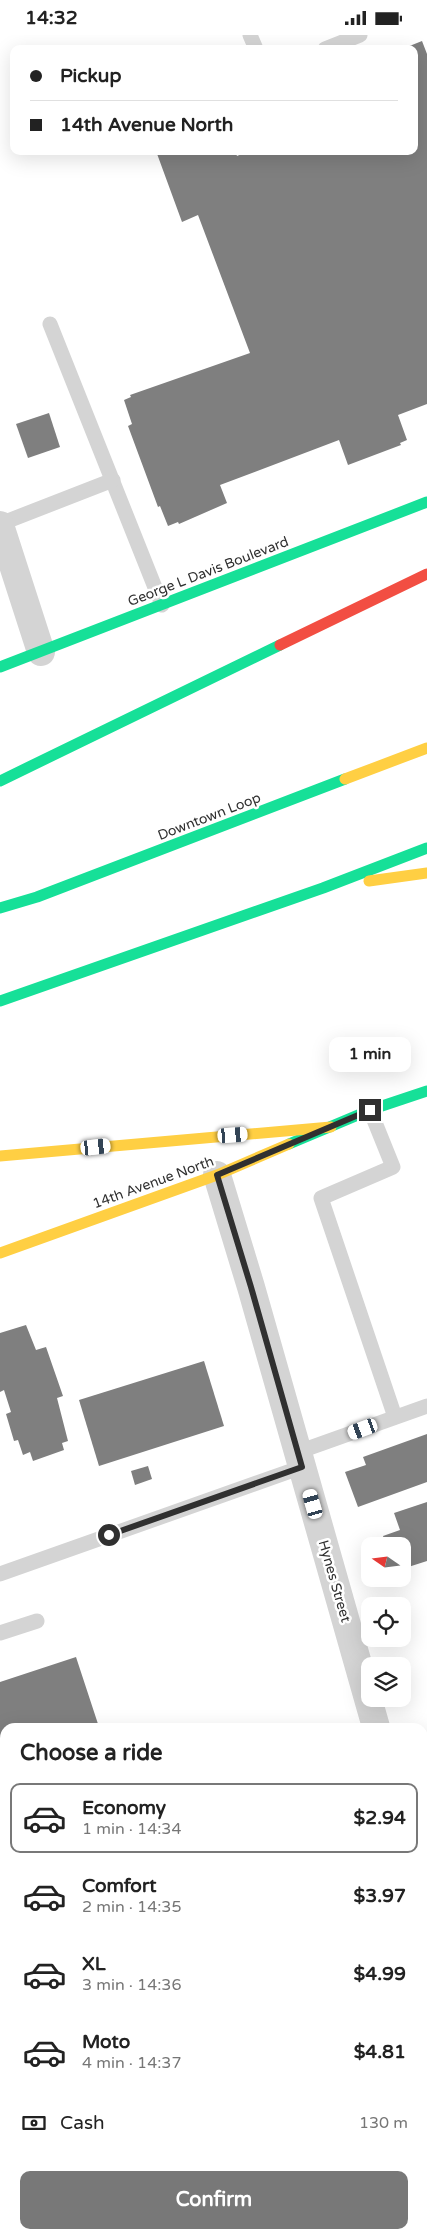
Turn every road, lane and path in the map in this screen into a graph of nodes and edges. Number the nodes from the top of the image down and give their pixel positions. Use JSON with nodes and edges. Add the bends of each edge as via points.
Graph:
{"nodes":[{"id":1,"x":360,"y":35,"type":"edge"},
{"id":2,"x":335,"y":45,"type":"edge"},
{"id":3,"x":50,"y":324,"type":"dead end"},
{"id":4,"x":113,"y":480,"type":"junction"},
{"id":5,"x":427,"y":502,"type":"edge"},
{"id":6,"x":0,"y":524,"type":"edge"},
{"id":7,"x":427,"y":574,"type":"edge"},
{"id":8,"x":162,"y":605,"type":"junction"},
{"id":9,"x":41,"y":652,"type":"junction"},
{"id":10,"x":0,"y":667,"type":"edge"},
{"id":11,"x":427,"y":735,"type":"edge"},
{"id":12,"x":427,"y":748,"type":"edge"},
{"id":13,"x":345,"y":780,"type":"junction"},
{"id":14,"x":0,"y":781,"type":"edge"},
{"id":15,"x":427,"y":848,"type":"edge"},
{"id":16,"x":427,"y":873,"type":"edge"},
{"id":17,"x":323,"y":888,"type":"junction"},
{"id":18,"x":0,"y":908,"type":"edge"},
{"id":19,"x":0,"y":1001,"type":"edge"},
{"id":20,"x":427,"y":1091,"type":"edge"},
{"id":21,"x":370,"y":1110,"type":"junction"},
{"id":22,"x":331,"y":1127,"type":"junction"},
{"id":23,"x":0,"y":1156,"type":"edge"},
{"id":24,"x":217,"y":1175,"type":"junction"},
{"id":25,"x":0,"y":1253,"type":"edge"},
{"id":26,"x":427,"y":1406,"type":"edge"},
{"id":27,"x":395,"y":1417,"type":"junction"},
{"id":28,"x":300,"y":1459,"type":"junction"},
{"id":29,"x":0,"y":1574,"type":"edge"},
{"id":30,"x":38,"y":1621,"type":"dead end"},
{"id":31,"x":0,"y":1633,"type":"edge"},
{"id":32,"x":375,"y":1723,"type":"edge"}],
"edges":[{"from":1,"to":2,"type":"lane"},
{"from":3,"to":4,"type":"lane"},
{"from":4,"to":6,"type":"lane"},
{"from":4,"to":8,"type":"lane"},
{"from":5,"to":8,"type":"main road","name":"George L Davis Boulevard"},
{"from":6,"to":9,"type":"street"},
{"from":7,"to":14,"type":"main road"},
{"from":8,"to":9,"type":"main road","name":"George L Davis Boulevard"},
{"from":9,"to":10,"type":"main road","name":"George L Davis Boulevard"},
{"from":11,"to":13,"type":"main road"},
{"from":12,"to":13,"type":"main road","name":"Downtown Loop"},
{"from":13,"to":18,"type":"main road","name":"Downtown Loop","via":[[37,897]]},
{"from":15,"to":17,"type":"main road"},
{"from":16,"to":17,"type":"main road"},
{"from":17,"to":19,"type":"main road"},
{"from":20,"to":21,"type":"main road","name":"14th Avenue North"},
{"from":21,"to":22,"type":"main road","name":"14th Avenue North"},
{"from":21,"to":27,"type":"lane","via":[[393,1167],[321,1197]]},
{"from":22,"to":23,"type":"main road"},
{"from":22,"to":24,"type":"main road","name":"14th Avenue North"},
{"from":24,"to":25,"type":"main road","name":"14th Avenue North"},
{"from":24,"to":28,"type":"street","name":"Hynes Street"},
{"from":26,"to":27,"type":"lane"},
{"from":27,"to":28,"type":"lane"},
{"from":28,"to":29,"type":"lane"},
{"from":28,"to":32,"type":"street","name":"Hynes Street"},
{"from":30,"to":31,"type":"lane"}]}
